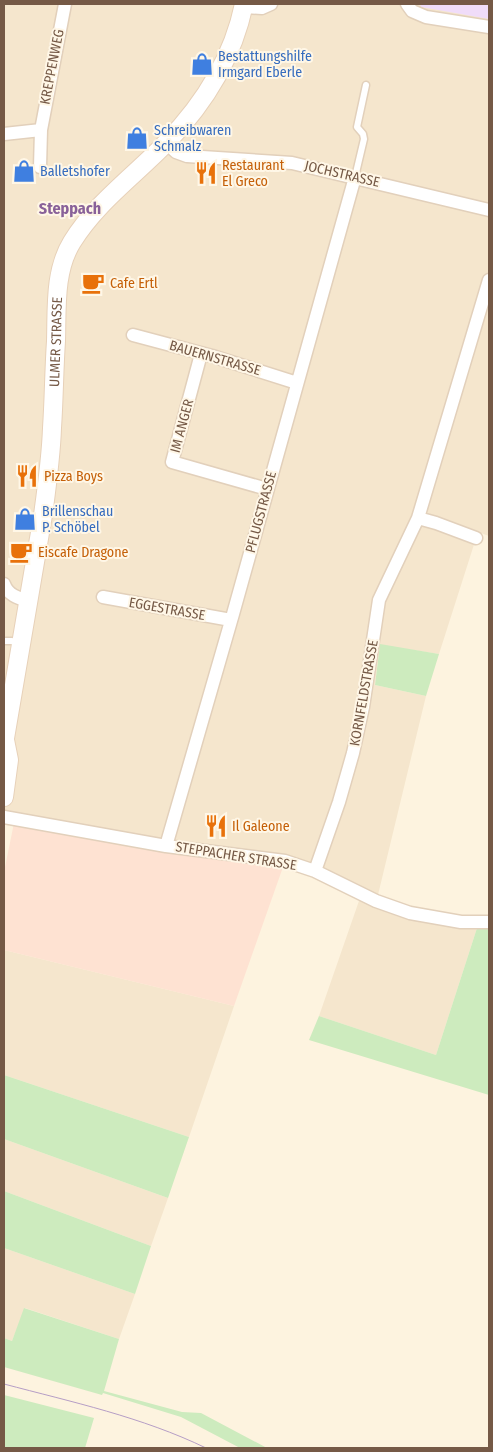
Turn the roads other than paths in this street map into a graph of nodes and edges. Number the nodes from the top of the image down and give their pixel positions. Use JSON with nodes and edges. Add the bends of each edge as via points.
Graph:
{"nodes":[{"id":1,"x":65,"y":4,"type":"edge"},
{"id":2,"x":271,"y":4,"type":"edge"},
{"id":3,"x":407,"y":4,"type":"edge"},
{"id":4,"x":244,"y":5,"type":"edge"},
{"id":5,"x":489,"y":27,"type":"edge"},
{"id":6,"x":366,"y":85,"type":"dead end"},
{"id":7,"x":40,"y":130,"type":"junction"},
{"id":8,"x":4,"y":134,"type":"edge"},
{"id":9,"x":166,"y":143,"type":"junction"},
{"id":10,"x":40,"y":167,"type":"dead end"},
{"id":11,"x":355,"y":177,"type":"junction"},
{"id":12,"x":489,"y":210,"type":"edge"},
{"id":13,"x":489,"y":280,"type":"edge"},
{"id":14,"x":132,"y":335,"type":"dead end"},
{"id":15,"x":202,"y":354,"type":"junction"},
{"id":16,"x":297,"y":383,"type":"junction"},
{"id":17,"x":268,"y":489,"type":"junction"},
{"id":18,"x":418,"y":518,"type":"junction"},
{"id":19,"x":476,"y":538,"type":"dead end"},
{"id":20,"x":4,"y":585,"type":"edge"},
{"id":21,"x":104,"y":597,"type":"dead end"},
{"id":22,"x":28,"y":601,"type":"junction"},
{"id":23,"x":231,"y":620,"type":"junction"},
{"id":24,"x":4,"y":641,"type":"edge"},
{"id":25,"x":22,"y":642,"type":"junction"},
{"id":26,"x":5,"y":742,"type":"edge"},
{"id":27,"x":4,"y":797,"type":"edge"},
{"id":28,"x":4,"y":817,"type":"edge"},
{"id":29,"x":166,"y":846,"type":"junction"},
{"id":30,"x":315,"y":871,"type":"junction"},
{"id":31,"x":489,"y":922,"type":"edge"}],
"edges":[{"from":1,"to":7,"type":"street","name":"KREPPENWEG"},
{"from":2,"to":4,"type":"street","via":[[262,8]]},
{"from":3,"to":5,"type":"street","via":[[412,11],[426,17]]},
{"from":4,"to":9,"type":"street","name":"ULMER STRASSE","via":[[228,54],[210,88]]},
{"from":6,"to":11,"type":"lane","via":[[357,127],[364,139]]},
{"from":7,"to":8,"type":"street"},
{"from":7,"to":10,"type":"street","name":"KREPPENWEG"},
{"from":9,"to":11,"type":"street","name":"JOCHSTRASSE","via":[[187,156],[292,163]]},
{"from":9,"to":22,"type":"street","name":"ULMER STRASSE","via":[[88,220],[65,256],[57,305],[50,463]]},
{"from":11,"to":12,"type":"street","name":"JOCHSTRASSE"},
{"from":11,"to":16,"type":"street","name":"PFLUGSTRASSE"},
{"from":13,"to":18,"type":"street","name":"KORNFELDSTRASSE"},
{"from":14,"to":15,"type":"street","name":"BAUERNSTRASSE"},
{"from":15,"to":16,"type":"street","name":"BAUERNSTRASSE"},
{"from":15,"to":17,"type":"street","name":"IM ANGER","via":[[172,462]]},
{"from":16,"to":17,"type":"street","name":"PFLUGSTRASSE"},
{"from":17,"to":23,"type":"street","name":"PFLUGSTRASSE"},
{"from":18,"to":19,"type":"street"},
{"from":18,"to":30,"type":"street","name":"KORNFELDSTRASSE","via":[[379,600],[353,753]]},
{"from":20,"to":22,"type":"street","via":[[13,595]]},
{"from":21,"to":23,"type":"street","name":"EGGESTRASSE"},
{"from":22,"to":25,"type":"street","name":"ULMER STRASSE"},
{"from":23,"to":29,"type":"street","name":"PFLUGSTRASSE"},
{"from":24,"to":25,"type":"lane"},
{"from":25,"to":26,"type":"street","name":"ULMER STRASSE"},
{"from":26,"to":27,"type":"street","name":"ULMER STRASSE","via":[[9,760]]},
{"from":28,"to":29,"type":"street","name":"STEPPACHER STRASSE"},
{"from":29,"to":30,"type":"street","name":"STEPPACHER STRASSE","via":[[285,861]]},
{"from":30,"to":31,"type":"street","name":"STEPPACHER STRASSE","via":[[376,901],[410,913],[461,922]]}]}
